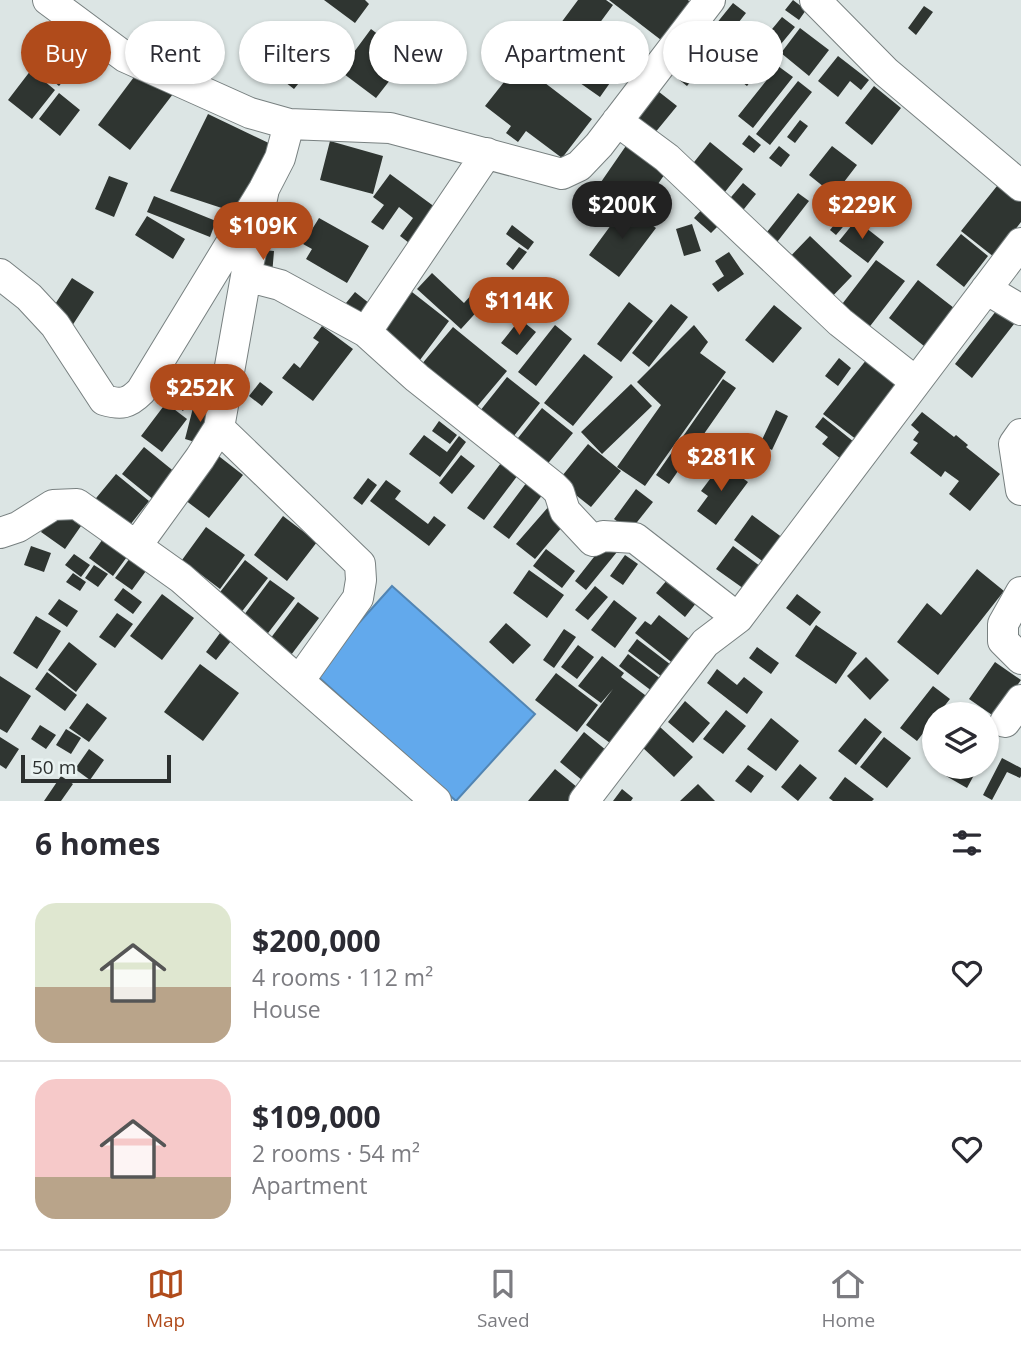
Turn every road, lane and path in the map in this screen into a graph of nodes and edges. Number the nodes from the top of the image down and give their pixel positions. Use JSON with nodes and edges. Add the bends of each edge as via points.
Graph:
{"nodes":[{"id":1,"x":48,"y":0,"type":"edge"},
{"id":2,"x":710,"y":0,"type":"edge"},
{"id":3,"x":815,"y":0,"type":"edge"},
{"id":4,"x":617,"y":121,"type":"junction"},
{"id":5,"x":289,"y":124,"type":"junction"},
{"id":6,"x":487,"y":153,"type":"junction"},
{"id":7,"x":1021,"y":186,"type":"edge"},
{"id":8,"x":264,"y":189,"type":"junction"},
{"id":9,"x":1021,"y":243,"type":"edge"},
{"id":10,"x":0,"y":274,"type":"edge"},
{"id":11,"x":246,"y":276,"type":"junction"},
{"id":12,"x":986,"y":289,"type":"junction"},
{"id":13,"x":1021,"y":310,"type":"edge"},
{"id":14,"x":366,"y":332,"type":"junction"},
{"id":15,"x":916,"y":382,"type":"junction"},
{"id":16,"x":219,"y":428,"type":"junction"},
{"id":17,"x":1021,"y":434,"type":"edge"},
{"id":18,"x":1021,"y":490,"type":"edge"},
{"id":19,"x":0,"y":533,"type":"edge"},
{"id":20,"x":137,"y":545,"type":"junction"},
{"id":21,"x":1021,"y":592,"type":"edge"},
{"id":22,"x":738,"y":618,"type":"junction"},
{"id":23,"x":1021,"y":659,"type":"edge"},
{"id":24,"x":299,"y":681,"type":"junction"},
{"id":25,"x":436,"y":801,"type":"edge"},
{"id":26,"x":584,"y":801,"type":"edge"}],
"edges":[{"from":1,"to":5,"type":"street","via":[[125,57],[250,113]]},
{"from":2,"to":4,"type":"street"},
{"from":3,"to":7,"type":"street","via":[[886,72]]},
{"from":4,"to":6,"type":"street","via":[[579,166],[562,174]]},
{"from":4,"to":15,"type":"street","via":[[667,158],[840,322]]},
{"from":5,"to":6,"type":"street","via":[[390,128]]},
{"from":5,"to":8,"type":"street","via":[[280,158]]},
{"from":6,"to":14,"type":"street"},
{"from":8,"to":10,"type":"street","via":[[130,403],[104,400],[55,325]]},
{"from":8,"to":11,"type":"street"},
{"from":9,"to":12,"type":"street"},
{"from":11,"to":14,"type":"street","via":[[280,285]]},
{"from":11,"to":16,"type":"street"},
{"from":12,"to":13,"type":"street"},
{"from":12,"to":15,"type":"street"},
{"from":14,"to":22,"type":"street","via":[[553,486],[565,511],[593,541],[603,536],[635,538]]},
{"from":15,"to":22,"type":"street"},
{"from":16,"to":20,"type":"street"},
{"from":16,"to":24,"type":"street","via":[[360,564],[358,598]]},
{"from":17,"to":18,"type":"street","via":[[1014,444]]},
{"from":19,"to":20,"type":"street","via":[[53,505],[77,504]]},
{"from":20,"to":24,"type":"street"},
{"from":21,"to":23,"type":"street","via":[[1003,624],[1003,641]]},
{"from":22,"to":26,"type":"street","via":[[705,643]]},
{"from":24,"to":25,"type":"street"}]}
